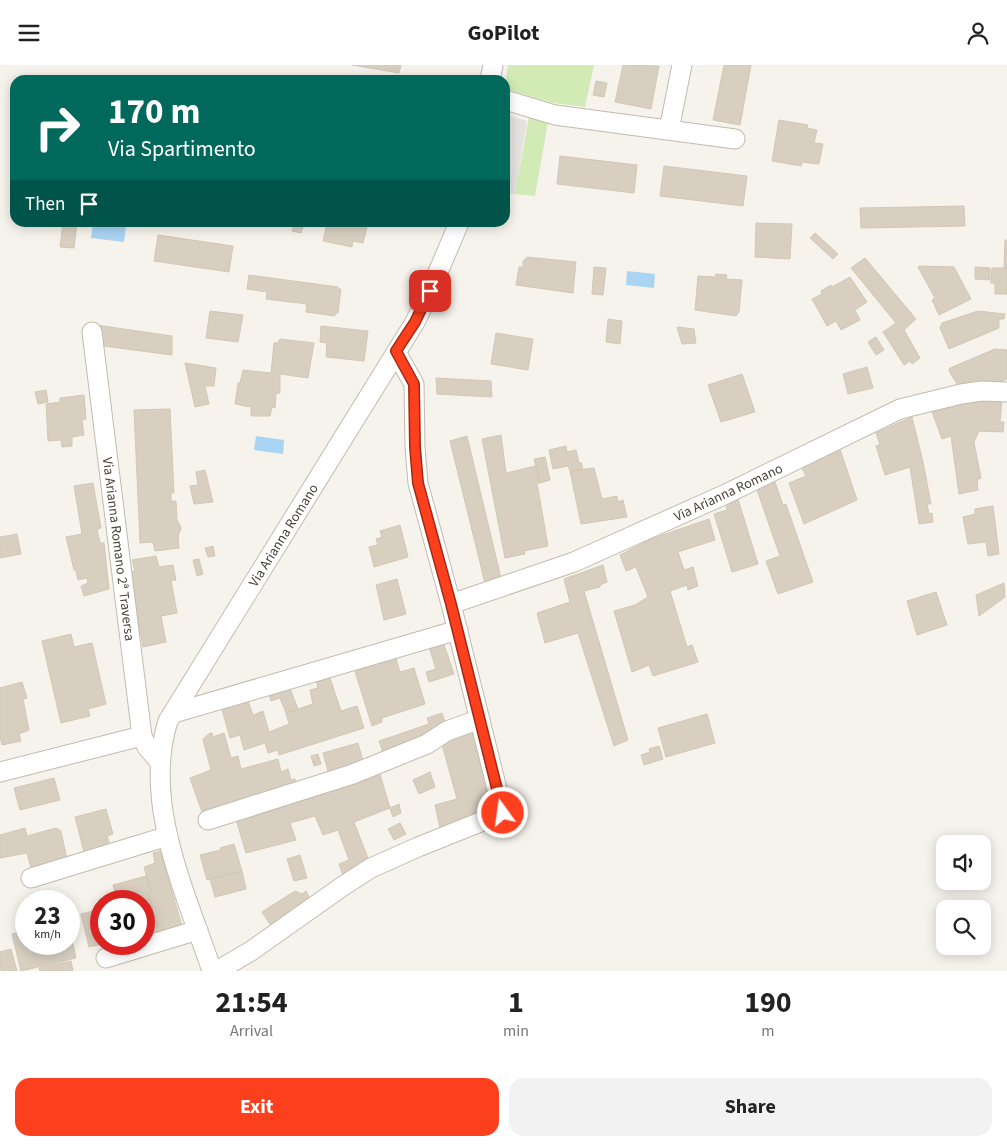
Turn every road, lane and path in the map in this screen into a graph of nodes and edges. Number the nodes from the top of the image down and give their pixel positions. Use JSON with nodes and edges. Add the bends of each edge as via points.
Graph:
{"nodes":[{"id":1,"x":682,"y":65,"type":"edge"},
{"id":2,"x":510,"y":102,"type":"edge"},
{"id":3,"x":669,"y":130,"type":"junction"},
{"id":4,"x":735,"y":139,"type":"dead end"},
{"id":5,"x":457,"y":227,"type":"edge"},
{"id":6,"x":92,"y":332,"type":"dead end"},
{"id":7,"x":396,"y":351,"type":"junction"},
{"id":8,"x":1007,"y":392,"type":"edge"},
{"id":9,"x":451,"y":604,"type":"junction"},
{"id":10,"x":458,"y":630,"type":"junction"},
{"id":11,"x":174,"y":713,"type":"junction"},
{"id":12,"x":480,"y":719,"type":"junction"},
{"id":13,"x":142,"y":736,"type":"junction"},
{"id":14,"x":159,"y":761,"type":"junction"},
{"id":15,"x":0,"y":772,"type":"edge"},
{"id":16,"x":208,"y":820,"type":"dead end"},
{"id":17,"x":168,"y":836,"type":"junction"},
{"id":18,"x":31,"y":878,"type":"dead end"},
{"id":19,"x":198,"y":930,"type":"junction"},
{"id":20,"x":106,"y":958,"type":"dead end"},
{"id":21,"x":212,"y":971,"type":"edge"},
{"id":22,"x":217,"y":971,"type":"edge"}],
"edges":[{"from":1,"to":3,"type":"street"},
{"from":2,"to":3,"type":"street","via":[[555,115]]},
{"from":3,"to":4,"type":"street"},
{"from":5,"to":7,"type":"street","name":"Via Arianna Romano","via":[[415,322]]},
{"from":6,"to":13,"type":"street","name":"Via Arianna Romano 2ª Traversa"},
{"from":7,"to":9,"type":"street","via":[[414,384],[418,483]]},
{"from":7,"to":11,"type":"street","name":"Via Arianna Romano"},
{"from":8,"to":9,"type":"street","name":"Via Arianna Romano","via":[[961,394],[900,409],[726,494],[574,562]]},
{"from":9,"to":10,"type":"street"},
{"from":10,"to":11,"type":"street"},
{"from":10,"to":12,"type":"street"},
{"from":11,"to":14,"type":"street","name":"Via Arianna Romano","via":[[168,721]]},
{"from":12,"to":16,"type":"street","via":[[448,731],[428,745],[353,774]]},
{"from":12,"to":22,"type":"street","via":[[503,813],[371,868],[252,951]]},
{"from":13,"to":14,"type":"street","name":"Via Arianna Romano 2ª Traversa"},
{"from":13,"to":15,"type":"street"},
{"from":14,"to":17,"type":"street","name":"Via Arianna Romano","via":[[159,783]]},
{"from":17,"to":18,"type":"street"},
{"from":17,"to":19,"type":"street","name":"Via Arianna Romano"},
{"from":19,"to":20,"type":"street"},
{"from":19,"to":21,"type":"street","name":"Via Arianna Romano"}]}
